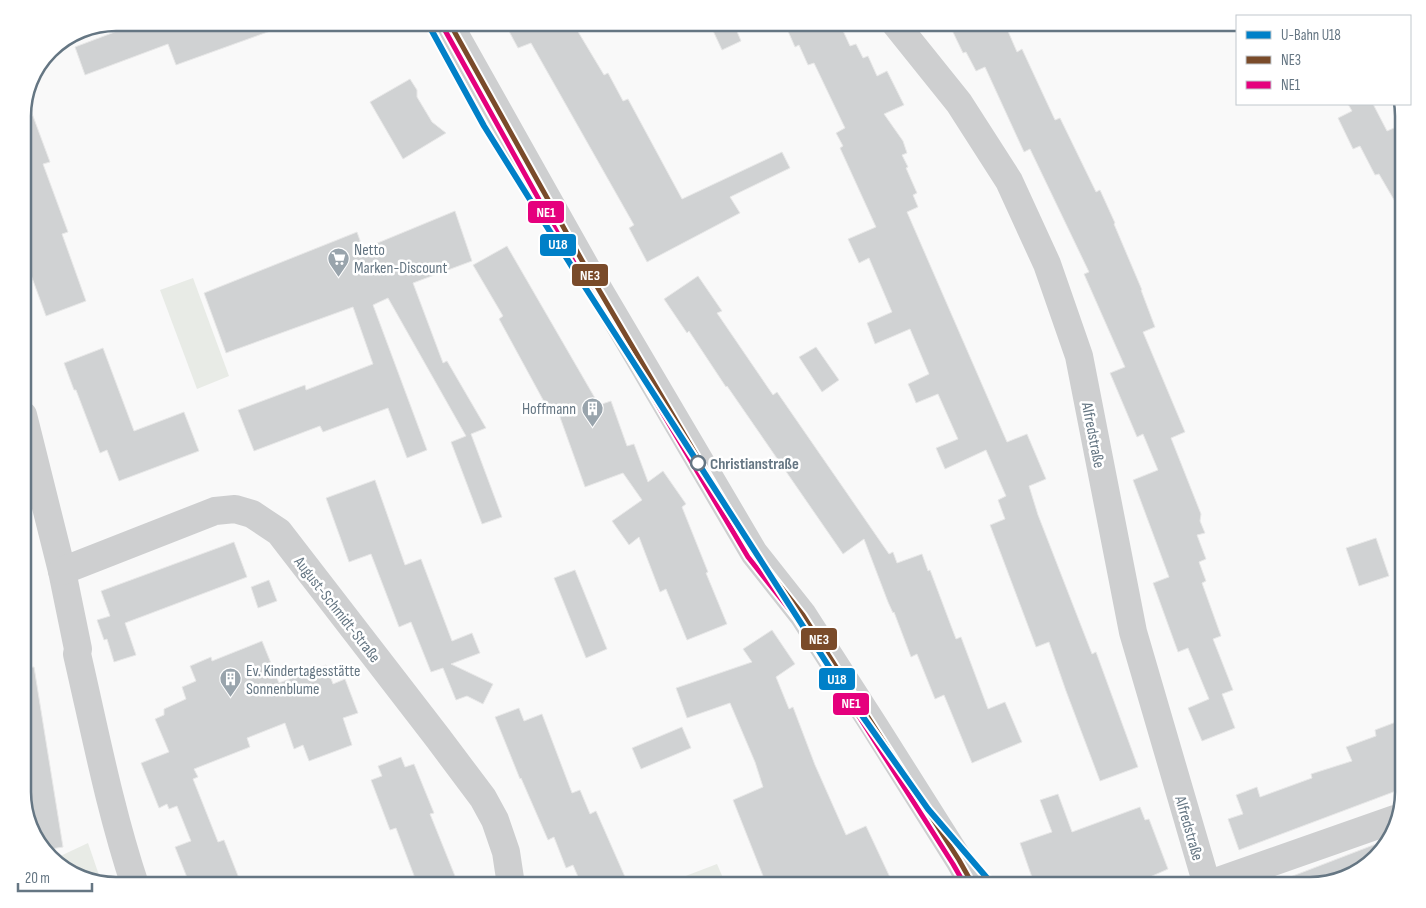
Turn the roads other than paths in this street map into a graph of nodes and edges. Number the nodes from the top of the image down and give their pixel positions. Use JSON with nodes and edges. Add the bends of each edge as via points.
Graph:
{"nodes":[{"id":1,"x":454,"y":31,"type":"edge"},
{"id":2,"x":901,"y":31,"type":"edge"},
{"id":3,"x":31,"y":484,"type":"edge"},
{"id":4,"x":33,"y":501,"type":"edge"},
{"id":5,"x":62,"y":570,"type":"junction"},
{"id":6,"x":1389,"y":821,"type":"edge"},
{"id":7,"x":132,"y":877,"type":"edge"},
{"id":8,"x":510,"y":877,"type":"edge"},
{"id":9,"x":968,"y":877,"type":"edge"},
{"id":10,"x":1205,"y":877,"type":"edge"},
{"id":11,"x":1230,"y":877,"type":"edge"}],
"edges":[{"from":1,"to":9,"type":"street","via":[[589,273],[754,553],[803,615]]},
{"from":2,"to":10,"type":"street","name":"Alfredstraße","via":[[959,103],[1010,181],[1047,264],[1079,356],[1133,632]]},
{"from":3,"to":4,"type":"street"},
{"from":4,"to":5,"type":"street"},
{"from":5,"to":7,"type":"street","via":[[92,724]]},
{"from":5,"to":8,"type":"street","name":"August-Schmidt-Straße","via":[[215,511],[235,509],[252,514],[278,532],[483,798],[506,852]]},
{"from":6,"to":11,"type":"street"}]}
